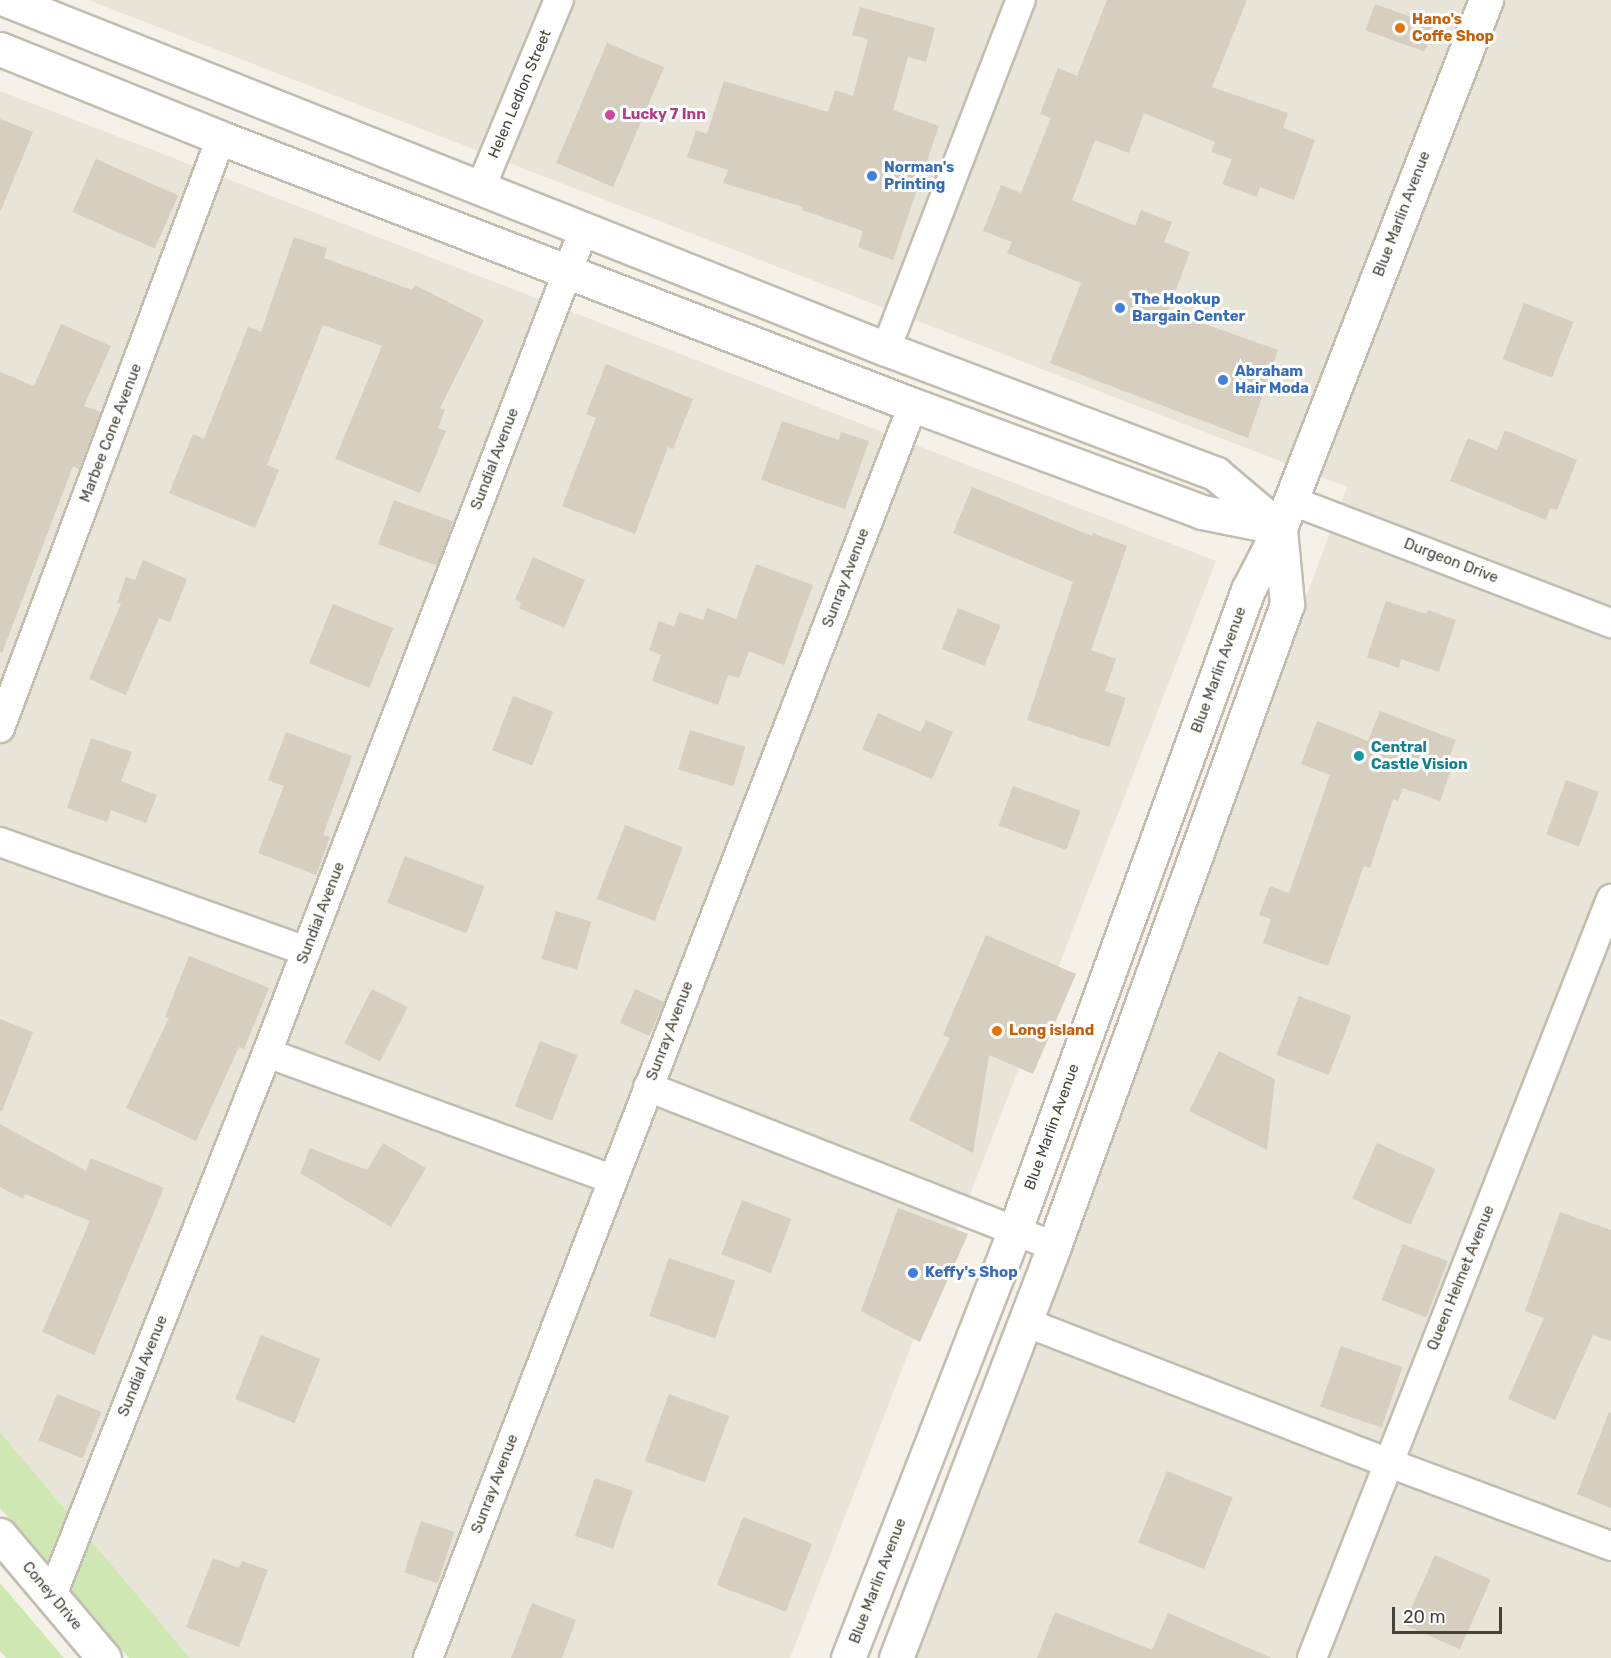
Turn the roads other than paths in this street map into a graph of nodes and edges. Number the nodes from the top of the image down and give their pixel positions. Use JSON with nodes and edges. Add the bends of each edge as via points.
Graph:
{"nodes":[{"id":1,"x":7,"y":0,"type":"edge"},
{"id":2,"x":559,"y":0,"type":"edge"},
{"id":3,"x":1021,"y":0,"type":"edge"},
{"id":4,"x":1486,"y":0,"type":"edge"},
{"id":5,"x":58,"y":9,"type":"edge"},
{"id":6,"x":0,"y":49,"type":"edge"},
{"id":7,"x":221,"y":138,"type":"junction"},
{"id":8,"x":481,"y":188,"type":"junction"},
{"id":9,"x":584,"y":229,"type":"junction"},
{"id":10,"x":567,"y":272,"type":"junction"},
{"id":11,"x":886,"y":349,"type":"junction"},
{"id":12,"x":913,"y":405,"type":"junction"},
{"id":13,"x":1285,"y":514,"type":"junction"},
{"id":14,"x":1611,"y":623,"type":"edge"},
{"id":15,"x":0,"y":728,"type":"edge"},
{"id":16,"x":0,"y":842,"type":"edge"},
{"id":17,"x":1611,"y":899,"type":"edge"},
{"id":18,"x":306,"y":951,"type":"junction"},
{"id":19,"x":267,"y":1053,"type":"junction"},
{"id":20,"x":648,"y":1087,"type":"junction"},
{"id":21,"x":612,"y":1179,"type":"junction"},
{"id":22,"x":1014,"y":1230,"type":"junction"},
{"id":23,"x":1054,"y":1246,"type":"junction"},
{"id":24,"x":1025,"y":1322,"type":"junction"},
{"id":25,"x":1389,"y":1463,"type":"junction"},
{"id":26,"x":0,"y":1535,"type":"edge"},
{"id":27,"x":1611,"y":1546,"type":"edge"},
{"id":28,"x":52,"y":1595,"type":"junction"},
{"id":29,"x":104,"y":1658,"type":"edge"},
{"id":30,"x":428,"y":1658,"type":"edge"},
{"id":31,"x":848,"y":1658,"type":"edge"},
{"id":32,"x":896,"y":1658,"type":"edge"},
{"id":33,"x":1312,"y":1658,"type":"edge"}],
"edges":[{"from":1,"to":5,"type":"street"},
{"from":2,"to":8,"type":"street","name":"Helen Ledlon Street"},
{"from":3,"to":11,"type":"street"},
{"from":4,"to":13,"type":"street","name":"Blue Marlin Avenue"},
{"from":5,"to":8,"type":"street"},
{"from":6,"to":7,"type":"street"},
{"from":7,"to":10,"type":"street"},
{"from":7,"to":15,"type":"street","name":"Marbee Cone Avenue"},
{"from":8,"to":9,"type":"street"},
{"from":9,"to":10,"type":"street","name":"Sundial Avenue"},
{"from":9,"to":11,"type":"street"},
{"from":10,"to":12,"type":"street"},
{"from":10,"to":18,"type":"street","name":"Sundial Avenue"},
{"from":11,"to":13,"type":"street","via":[[1216,474]]},
{"from":12,"to":13,"type":"street","via":[[1202,512]]},
{"from":12,"to":20,"type":"street","name":"Sunray Avenue"},
{"from":13,"to":14,"type":"street","name":"Durgeon Drive"},
{"from":13,"to":22,"type":"street","name":"Blue Marlin Avenue","via":[[1248,590]]},
{"from":13,"to":23,"type":"street","name":"Blue Marlin Avenue","via":[[1287,604]]},
{"from":16,"to":18,"type":"street"},
{"from":17,"to":25,"type":"street","name":"Queen Helmet Avenue"},
{"from":18,"to":19,"type":"street","name":"Sundial Avenue"},
{"from":19,"to":21,"type":"street"},
{"from":19,"to":28,"type":"street","name":"Sundial Avenue"},
{"from":20,"to":21,"type":"street","name":"Sunray Avenue"},
{"from":20,"to":22,"type":"street"},
{"from":21,"to":30,"type":"street","name":"Sunray Avenue"},
{"from":22,"to":23,"type":"street"},
{"from":22,"to":31,"type":"street","name":"Blue Marlin Avenue"},
{"from":23,"to":24,"type":"street","name":"Blue Marlin Avenue"},
{"from":24,"to":25,"type":"street"},
{"from":24,"to":32,"type":"street","name":"Blue Marlin Avenue"},
{"from":25,"to":27,"type":"street"},
{"from":25,"to":33,"type":"street","name":"Queen Helmet Avenue"},
{"from":26,"to":28,"type":"street","name":"Coney Drive"},
{"from":28,"to":29,"type":"street","name":"Coney Drive"}]}
